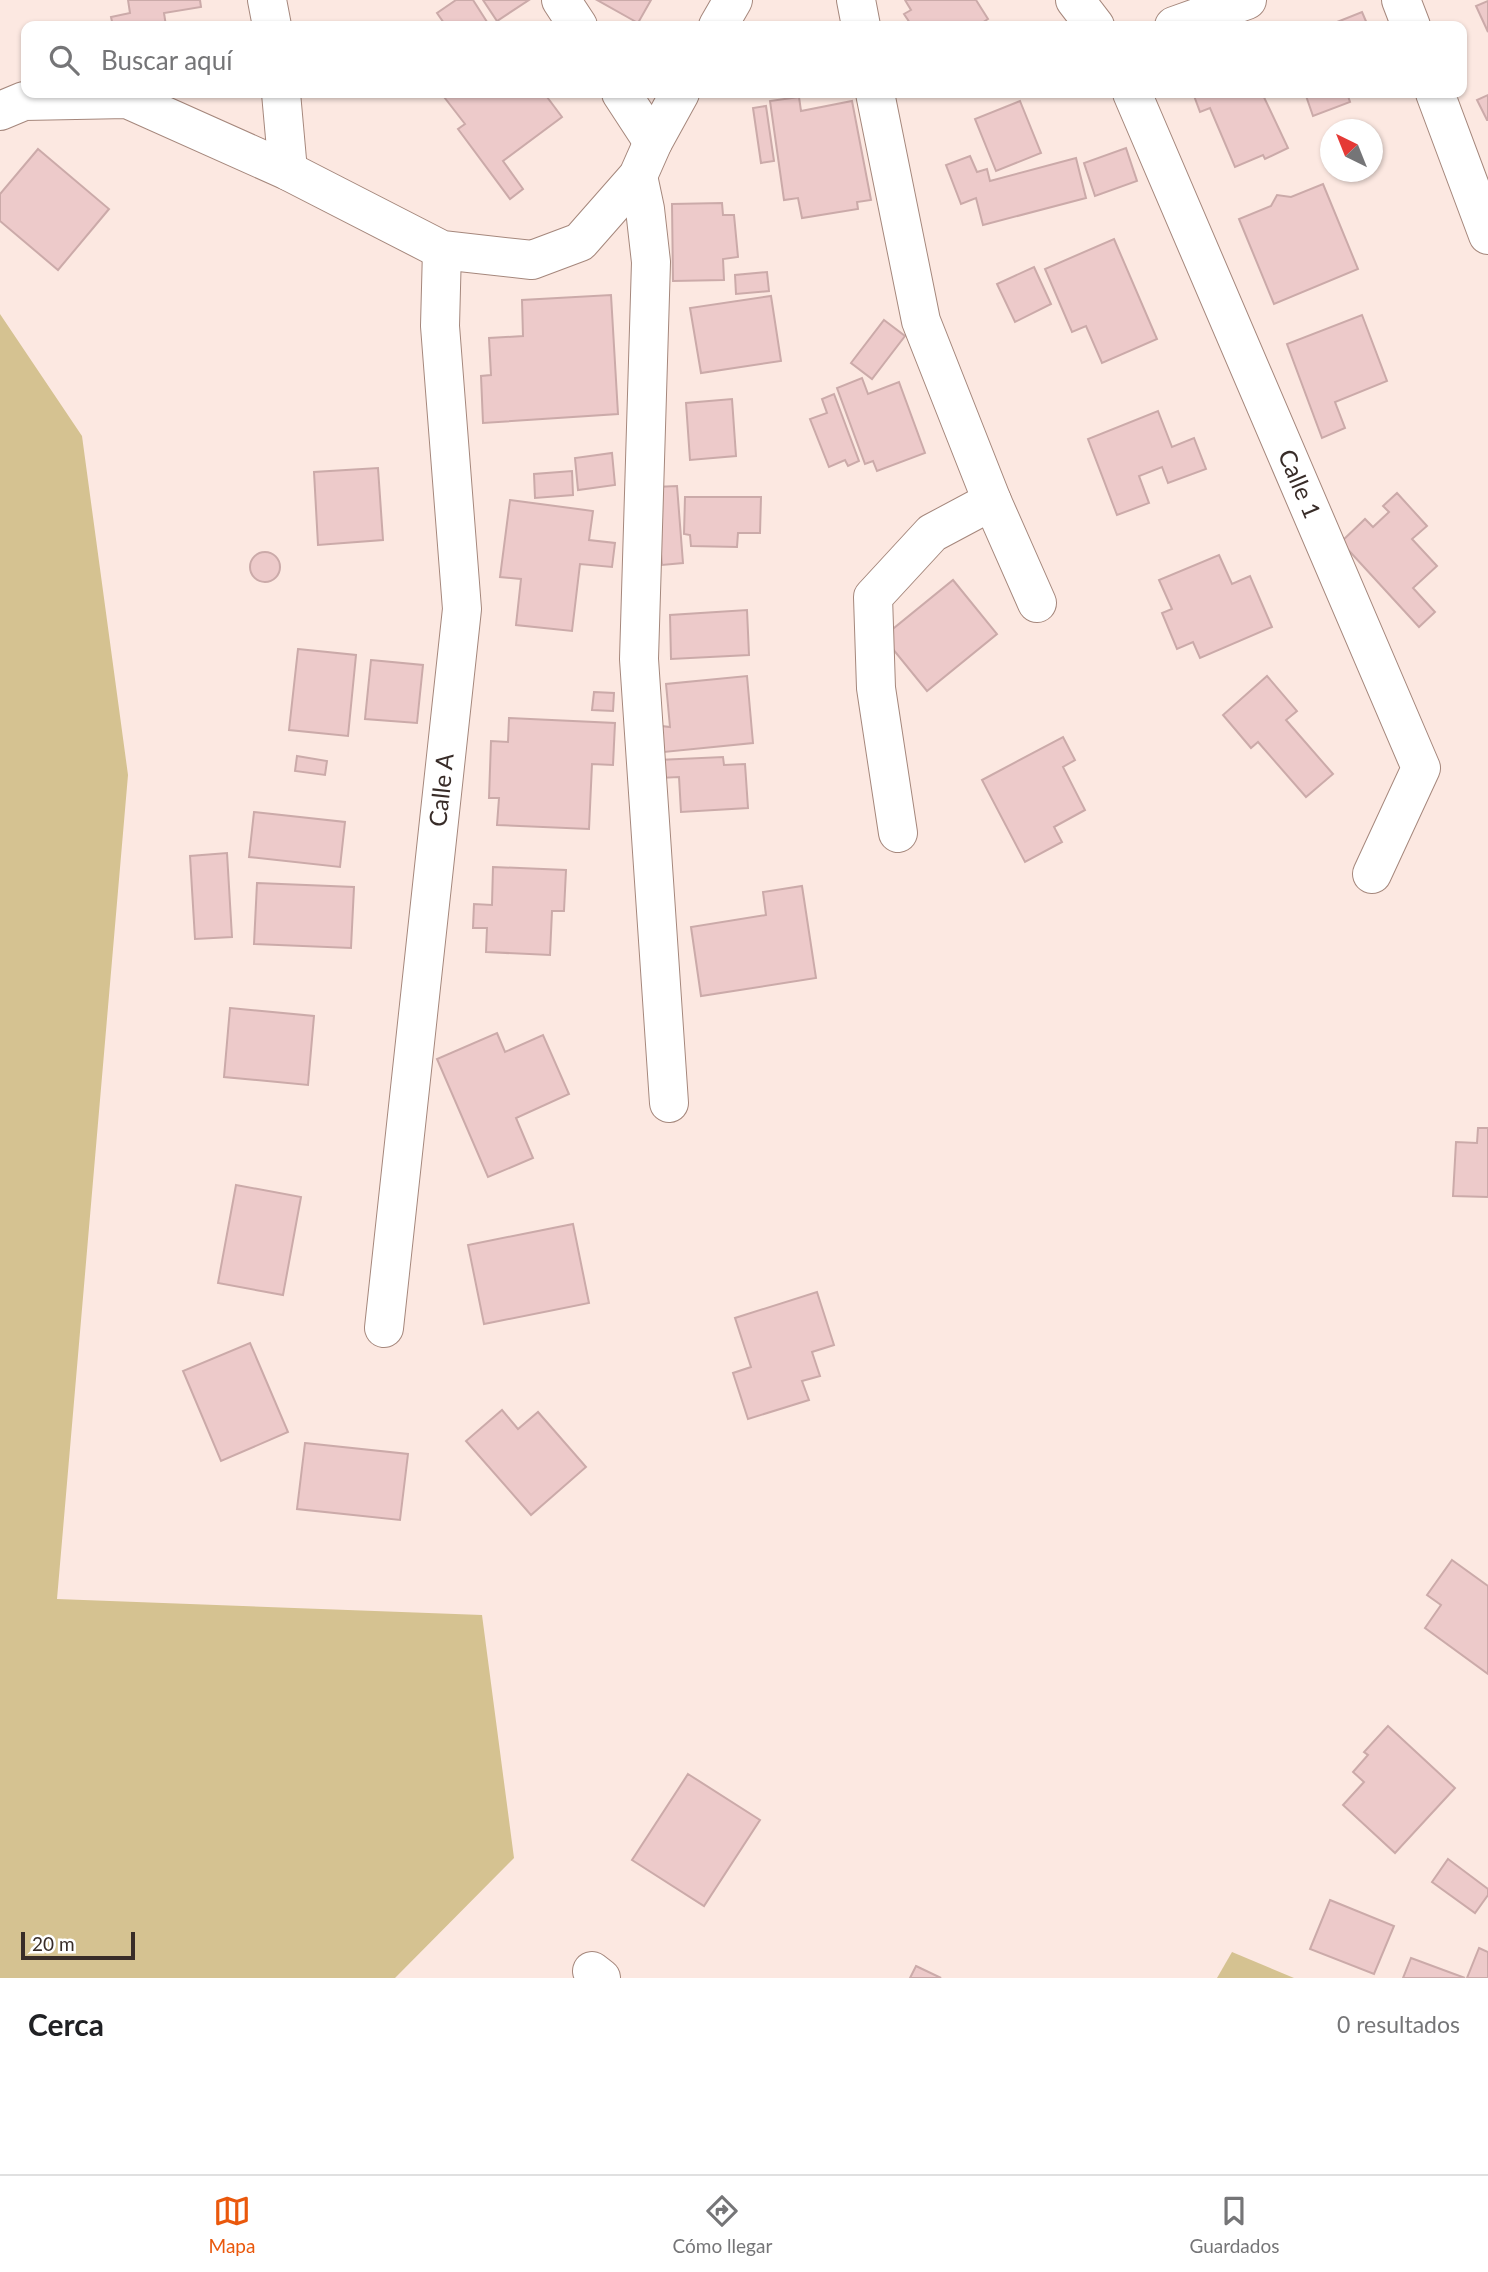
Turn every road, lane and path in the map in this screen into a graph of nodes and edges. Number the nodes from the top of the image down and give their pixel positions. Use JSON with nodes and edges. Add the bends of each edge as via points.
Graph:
{"nodes":[{"id":1,"x":267,"y":0,"type":"edge"},
{"id":2,"x":561,"y":0,"type":"edge"},
{"id":3,"x":733,"y":0,"type":"edge"},
{"id":4,"x":856,"y":0,"type":"edge"},
{"id":5,"x":1075,"y":0,"type":"edge"},
{"id":6,"x":1247,"y":0,"type":"edge"},
{"id":7,"x":1401,"y":0,"type":"edge"},
{"id":8,"x":271,"y":21,"type":"edge"},
{"id":9,"x":575,"y":21,"type":"edge"},
{"id":10,"x":721,"y":21,"type":"edge"},
{"id":11,"x":861,"y":21,"type":"edge"},
{"id":12,"x":1092,"y":21,"type":"edge"},
{"id":13,"x":1188,"y":21,"type":"edge"},
{"id":14,"x":1408,"y":21,"type":"edge"},
{"id":15,"x":281,"y":98,"type":"edge"},
{"id":16,"x":623,"y":98,"type":"edge"},
{"id":17,"x":677,"y":98,"type":"edge"},
{"id":18,"x":876,"y":98,"type":"edge"},
{"id":19,"x":1134,"y":98,"type":"edge"},
{"id":20,"x":1437,"y":98,"type":"edge"},
{"id":21,"x":0,"y":111,"type":"edge"},
{"id":22,"x":645,"y":159,"type":"junction"},
{"id":23,"x":288,"y":171,"type":"junction"},
{"id":24,"x":1488,"y":235,"type":"edge"},
{"id":25,"x":442,"y":250,"type":"junction"},
{"id":26,"x":992,"y":501,"type":"junction"},
{"id":27,"x":1037,"y":603,"type":"dead end"},
{"id":28,"x":898,"y":833,"type":"dead end"},
{"id":29,"x":1372,"y":874,"type":"dead end"},
{"id":30,"x":669,"y":1103,"type":"dead end"},
{"id":31,"x":384,"y":1328,"type":"dead end"}],
"edges":[{"from":1,"to":8,"type":"street"},
{"from":2,"to":9,"type":"street"},
{"from":3,"to":10,"type":"street"},
{"from":4,"to":11,"type":"street"},
{"from":5,"to":12,"type":"street"},
{"from":6,"to":13,"type":"street"},
{"from":7,"to":14,"type":"street"},
{"from":15,"to":23,"type":"street"},
{"from":16,"to":22,"type":"street"},
{"from":17,"to":22,"type":"street"},
{"from":18,"to":26,"type":"street","via":[[921,321]]},
{"from":19,"to":29,"type":"street","name":"Calle 1","via":[[1421,768]]},
{"from":20,"to":24,"type":"street"},
{"from":21,"to":23,"type":"street","via":[[24,101],[127,99]]},
{"from":22,"to":25,"type":"street","via":[[580,242],[532,260]]},
{"from":22,"to":30,"type":"street","via":[[651,262],[639,659]]},
{"from":23,"to":25,"type":"street"},
{"from":25,"to":31,"type":"street","name":"Calle A","via":[[440,326],[461,608]]},
{"from":26,"to":27,"type":"street"},
{"from":26,"to":28,"type":"street","via":[[932,533],[873,597],[876,688]]}]}
